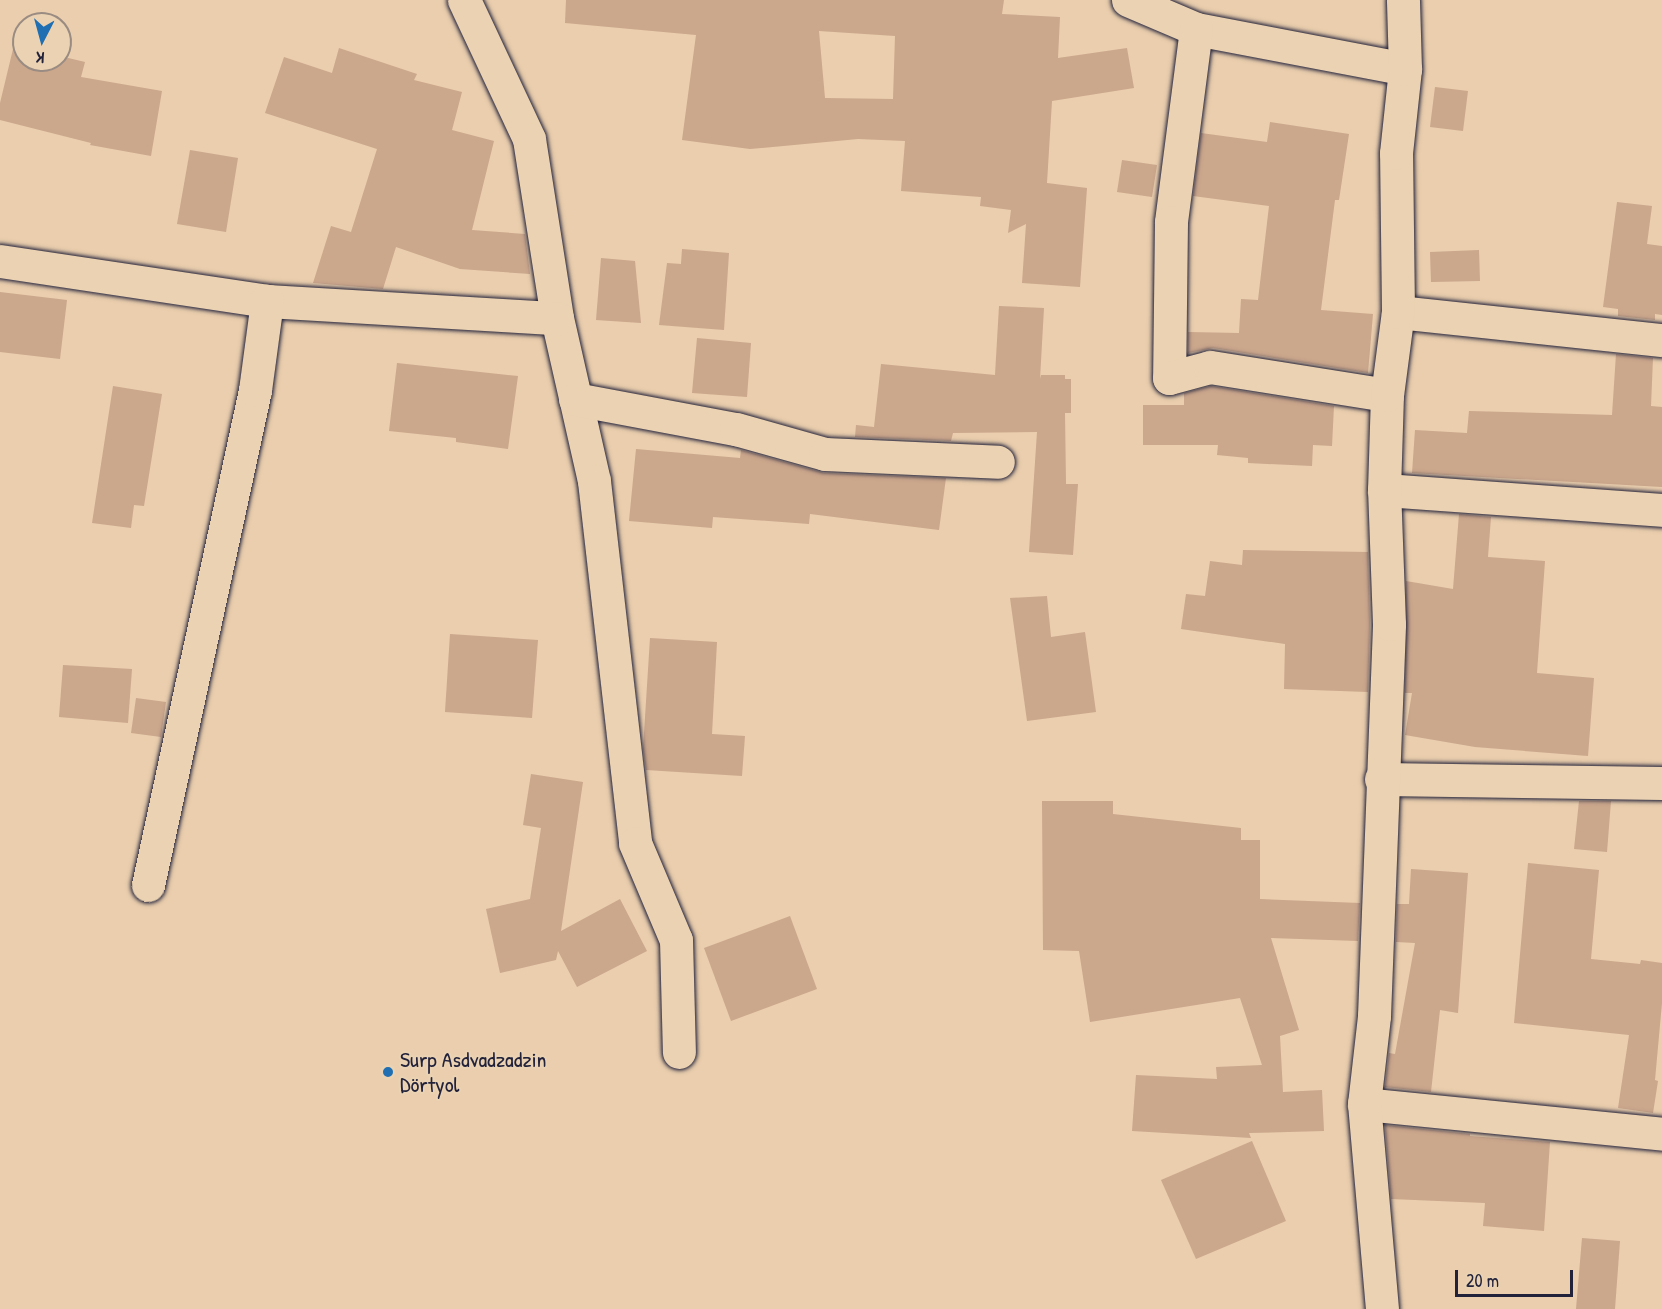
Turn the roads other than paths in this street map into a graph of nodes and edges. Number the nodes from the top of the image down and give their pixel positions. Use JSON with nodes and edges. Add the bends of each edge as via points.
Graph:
{"nodes":[{"id":1,"x":464,"y":0,"type":"edge"},
{"id":2,"x":1128,"y":0,"type":"edge"},
{"id":3,"x":1403,"y":0,"type":"edge"},
{"id":4,"x":1196,"y":29,"type":"junction"},
{"id":5,"x":1404,"y":69,"type":"junction"},
{"id":6,"x":0,"y":261,"type":"edge"},
{"id":7,"x":267,"y":301,"type":"junction"},
{"id":8,"x":1398,"y":312,"type":"junction"},
{"id":9,"x":557,"y":318,"type":"junction"},
{"id":10,"x":1662,"y":340,"type":"edge"},
{"id":11,"x":1387,"y":395,"type":"junction"},
{"id":12,"x":575,"y":399,"type":"junction"},
{"id":13,"x":998,"y":462,"type":"dead end"},
{"id":14,"x":1384,"y":490,"type":"junction"},
{"id":15,"x":1662,"y":510,"type":"edge"},
{"id":16,"x":1382,"y":779,"type":"junction"},
{"id":17,"x":1662,"y":783,"type":"edge"},
{"id":18,"x":148,"y":885,"type":"dead end"},
{"id":19,"x":679,"y":1052,"type":"dead end"},
{"id":20,"x":1364,"y":1104,"type":"junction"},
{"id":21,"x":1662,"y":1134,"type":"edge"},
{"id":22,"x":1382,"y":1309,"type":"edge"}],
"edges":[{"from":1,"to":9,"type":"street","via":[[529,139]]},
{"from":2,"to":4,"type":"street"},
{"from":3,"to":5,"type":"street"},
{"from":4,"to":5,"type":"street"},
{"from":4,"to":11,"type":"street","via":[[1171,222],[1169,378],[1210,367]]},
{"from":5,"to":8,"type":"street","via":[[1396,153]]},
{"from":6,"to":7,"type":"street"},
{"from":7,"to":9,"type":"street"},
{"from":7,"to":18,"type":"street","via":[[255,390]]},
{"from":8,"to":10,"type":"street"},
{"from":8,"to":11,"type":"street"},
{"from":9,"to":12,"type":"street"},
{"from":11,"to":14,"type":"street"},
{"from":12,"to":13,"type":"street","via":[[736,429],[825,454]]},
{"from":12,"to":19,"type":"street","via":[[594,481],[635,843],[676,940]]},
{"from":14,"to":15,"type":"street"},
{"from":14,"to":16,"type":"street","via":[[1389,624]]},
{"from":16,"to":17,"type":"street"},
{"from":16,"to":20,"type":"street","via":[[1374,1016]]},
{"from":20,"to":21,"type":"street"},
{"from":20,"to":22,"type":"street"}]}
